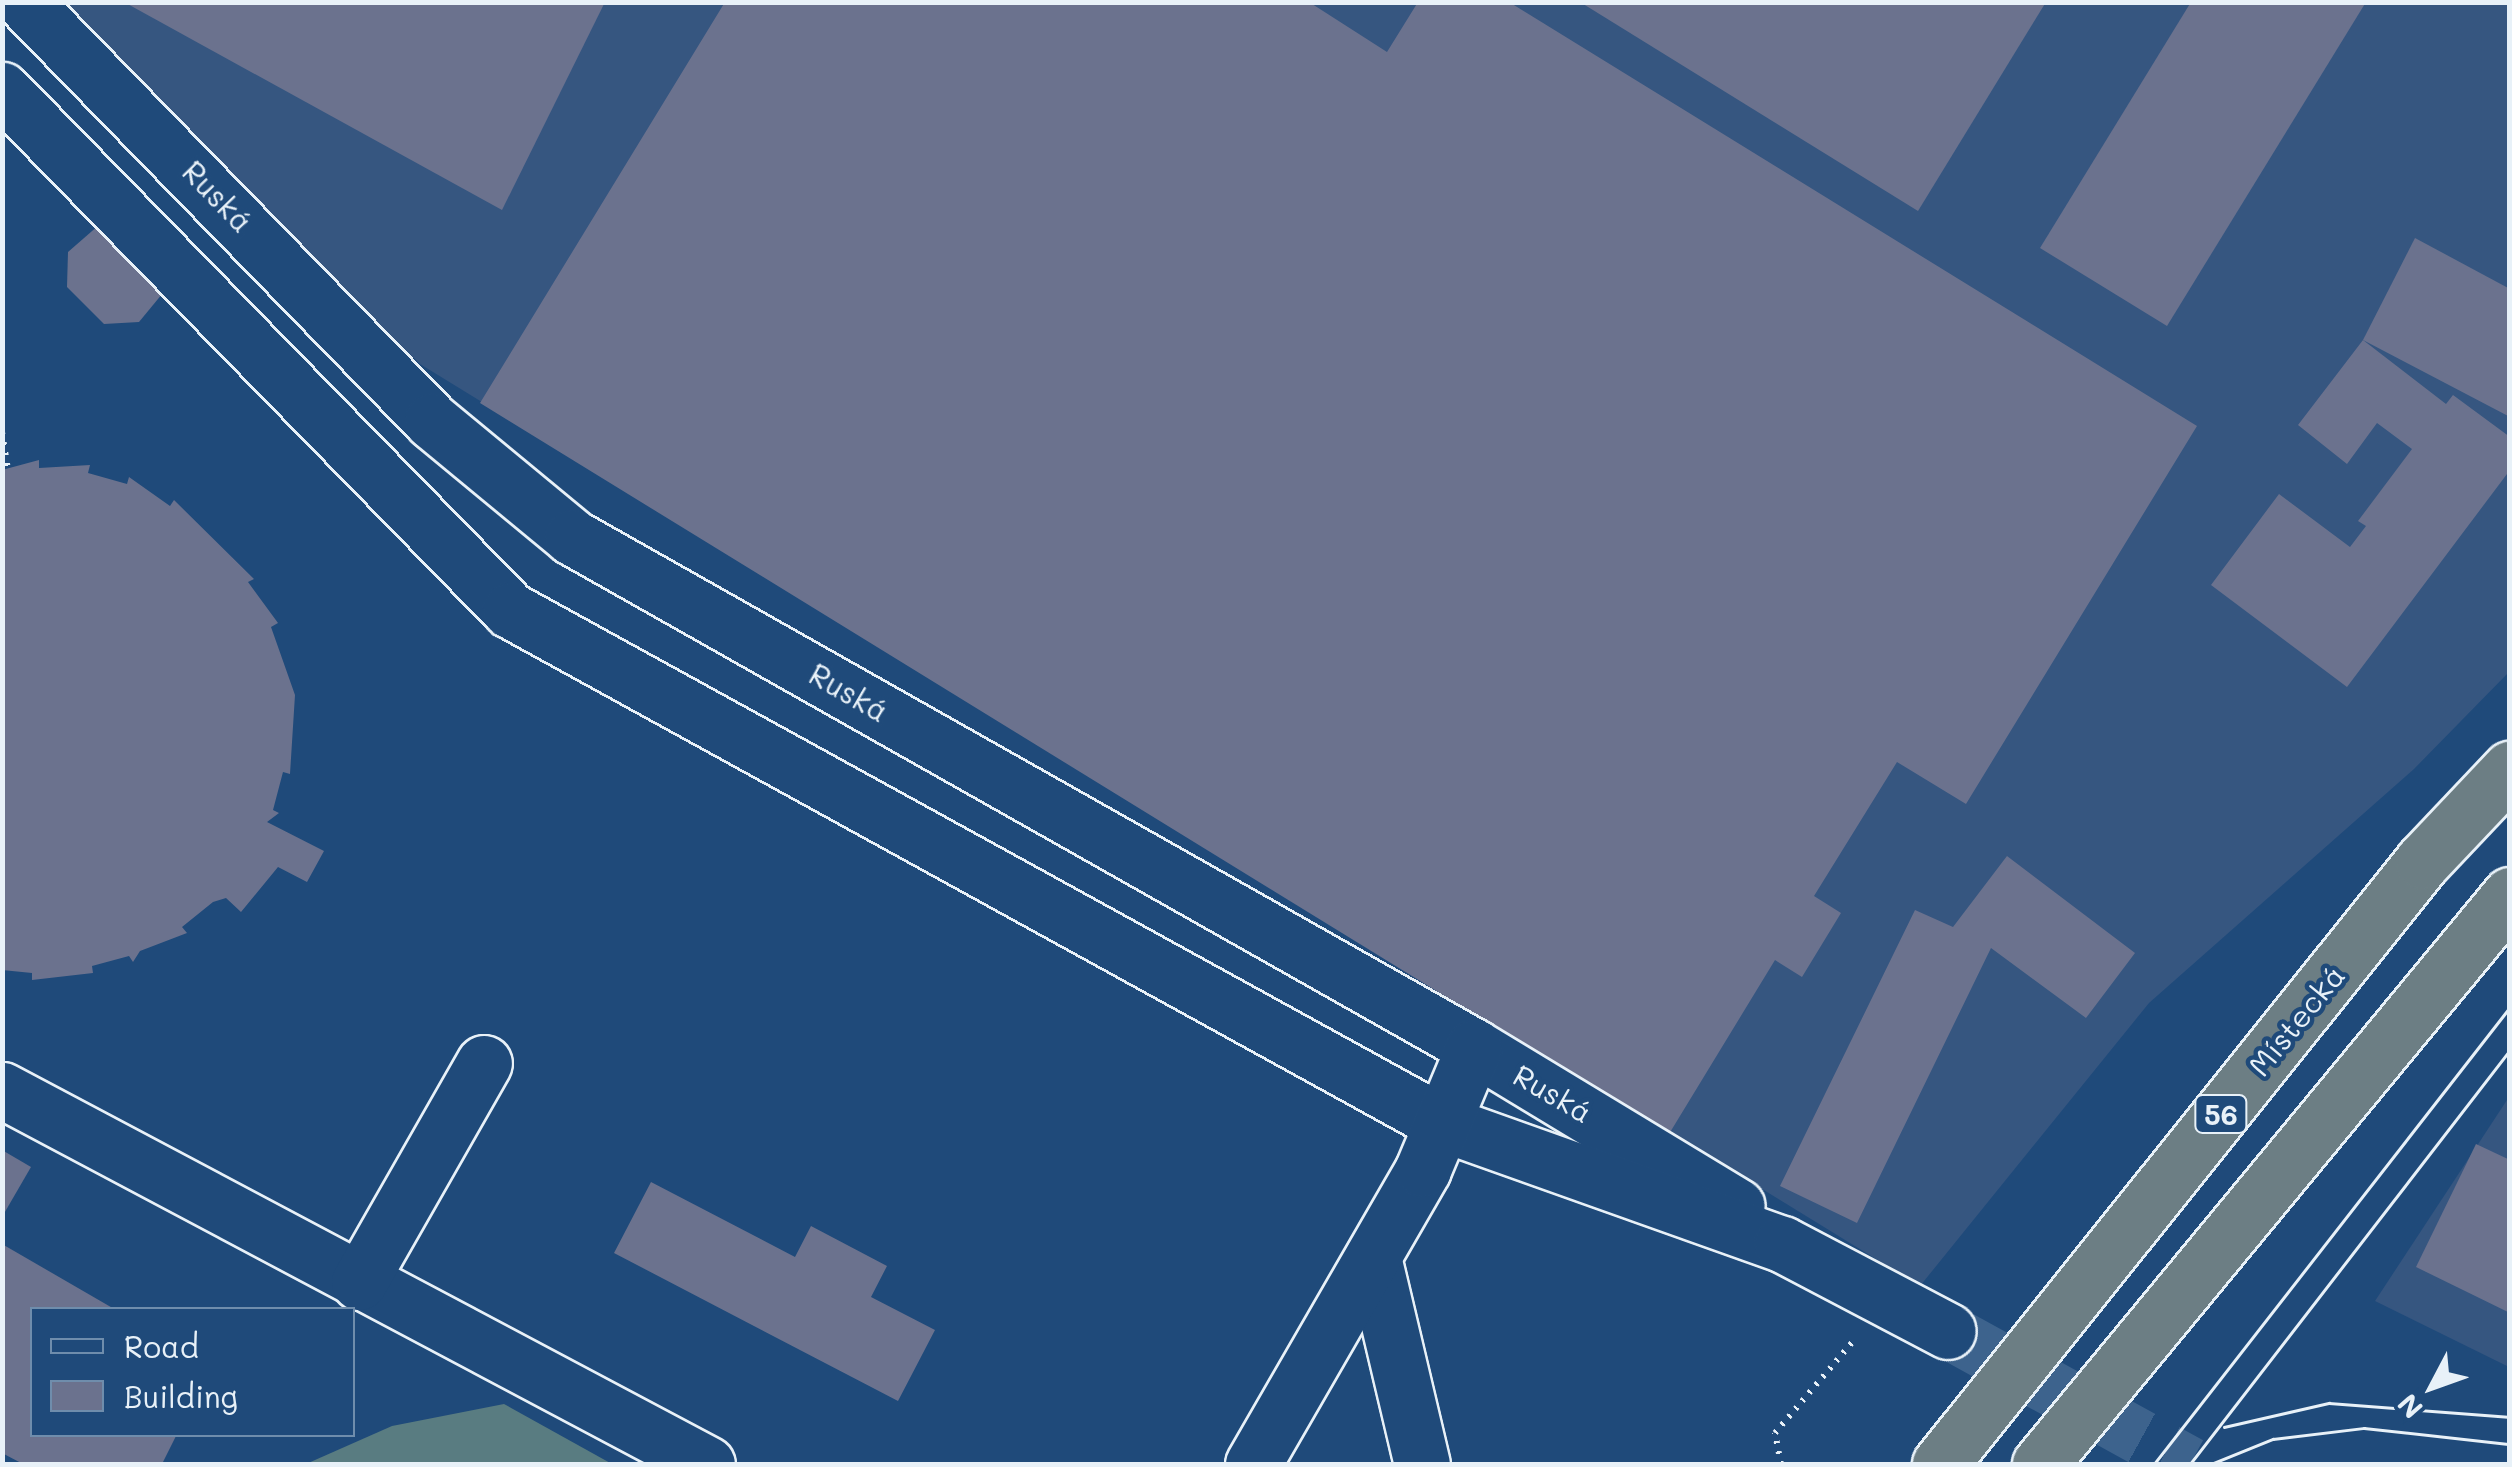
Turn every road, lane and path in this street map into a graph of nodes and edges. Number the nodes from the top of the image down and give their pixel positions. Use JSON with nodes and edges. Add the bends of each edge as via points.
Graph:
{"nodes":[{"id":1,"x":24,"y":2,"type":"edge"},
{"id":2,"x":9,"y":111,"type":"edge"},
{"id":3,"x":2,"y":432,"type":"edge"},
{"id":4,"x":8,"y":469,"type":"dead end"},
{"id":5,"x":2510,"y":769,"type":"edge"},
{"id":6,"x":2510,"y":895,"type":"edge"},
{"id":7,"x":1474,"y":1047,"type":"junction"},
{"id":8,"x":484,"y":1063,"type":"dead end"},
{"id":9,"x":2,"y":1090,"type":"edge"},
{"id":10,"x":1432,"y":1146,"type":"junction"},
{"id":11,"x":1782,"y":1244,"type":"junction"},
{"id":12,"x":1373,"y":1257,"type":"junction"},
{"id":13,"x":358,"y":1282,"type":"junction"},
{"id":14,"x":1948,"y":1331,"type":"tunnel mouth"},
{"id":15,"x":1859,"y":1334,"type":"dead end"},
{"id":16,"x":708,"y":1464,"type":"edge"},
{"id":17,"x":1253,"y":1464,"type":"edge"},
{"id":18,"x":1422,"y":1464,"type":"edge"},
{"id":19,"x":1781,"y":1464,"type":"edge"},
{"id":20,"x":1940,"y":1464,"type":"edge"},
{"id":21,"x":2040,"y":1464,"type":"edge"}],
"edges":[{"from":1,"to":7,"type":"street","name":"Ruská","via":[[432,421],[572,537]]},
{"from":2,"to":10,"type":"street","name":"Ruská","via":[[510,610]]},
{"from":3,"to":4,"type":"path"},
{"from":5,"to":20,"type":"highway","name":"Místecká","number":"56","via":[[2423,860]]},
{"from":6,"to":21,"type":"highway","number":"56"},
{"from":7,"to":10,"type":"street"},
{"from":7,"to":11,"type":"street","name":"Ruská","via":[[1717,1189]]},
{"from":8,"to":13,"type":"street"},
{"from":9,"to":13,"type":"street"},
{"from":10,"to":11,"type":"street","name":"Ruská"},
{"from":10,"to":12,"type":"street"},
{"from":11,"to":14,"type":"street","name":"Ruská"},
{"from":12,"to":17,"type":"street"},
{"from":12,"to":18,"type":"street"},
{"from":13,"to":16,"type":"street"},
{"from":15,"to":19,"type":"path","via":[[1776,1433]]}]}
